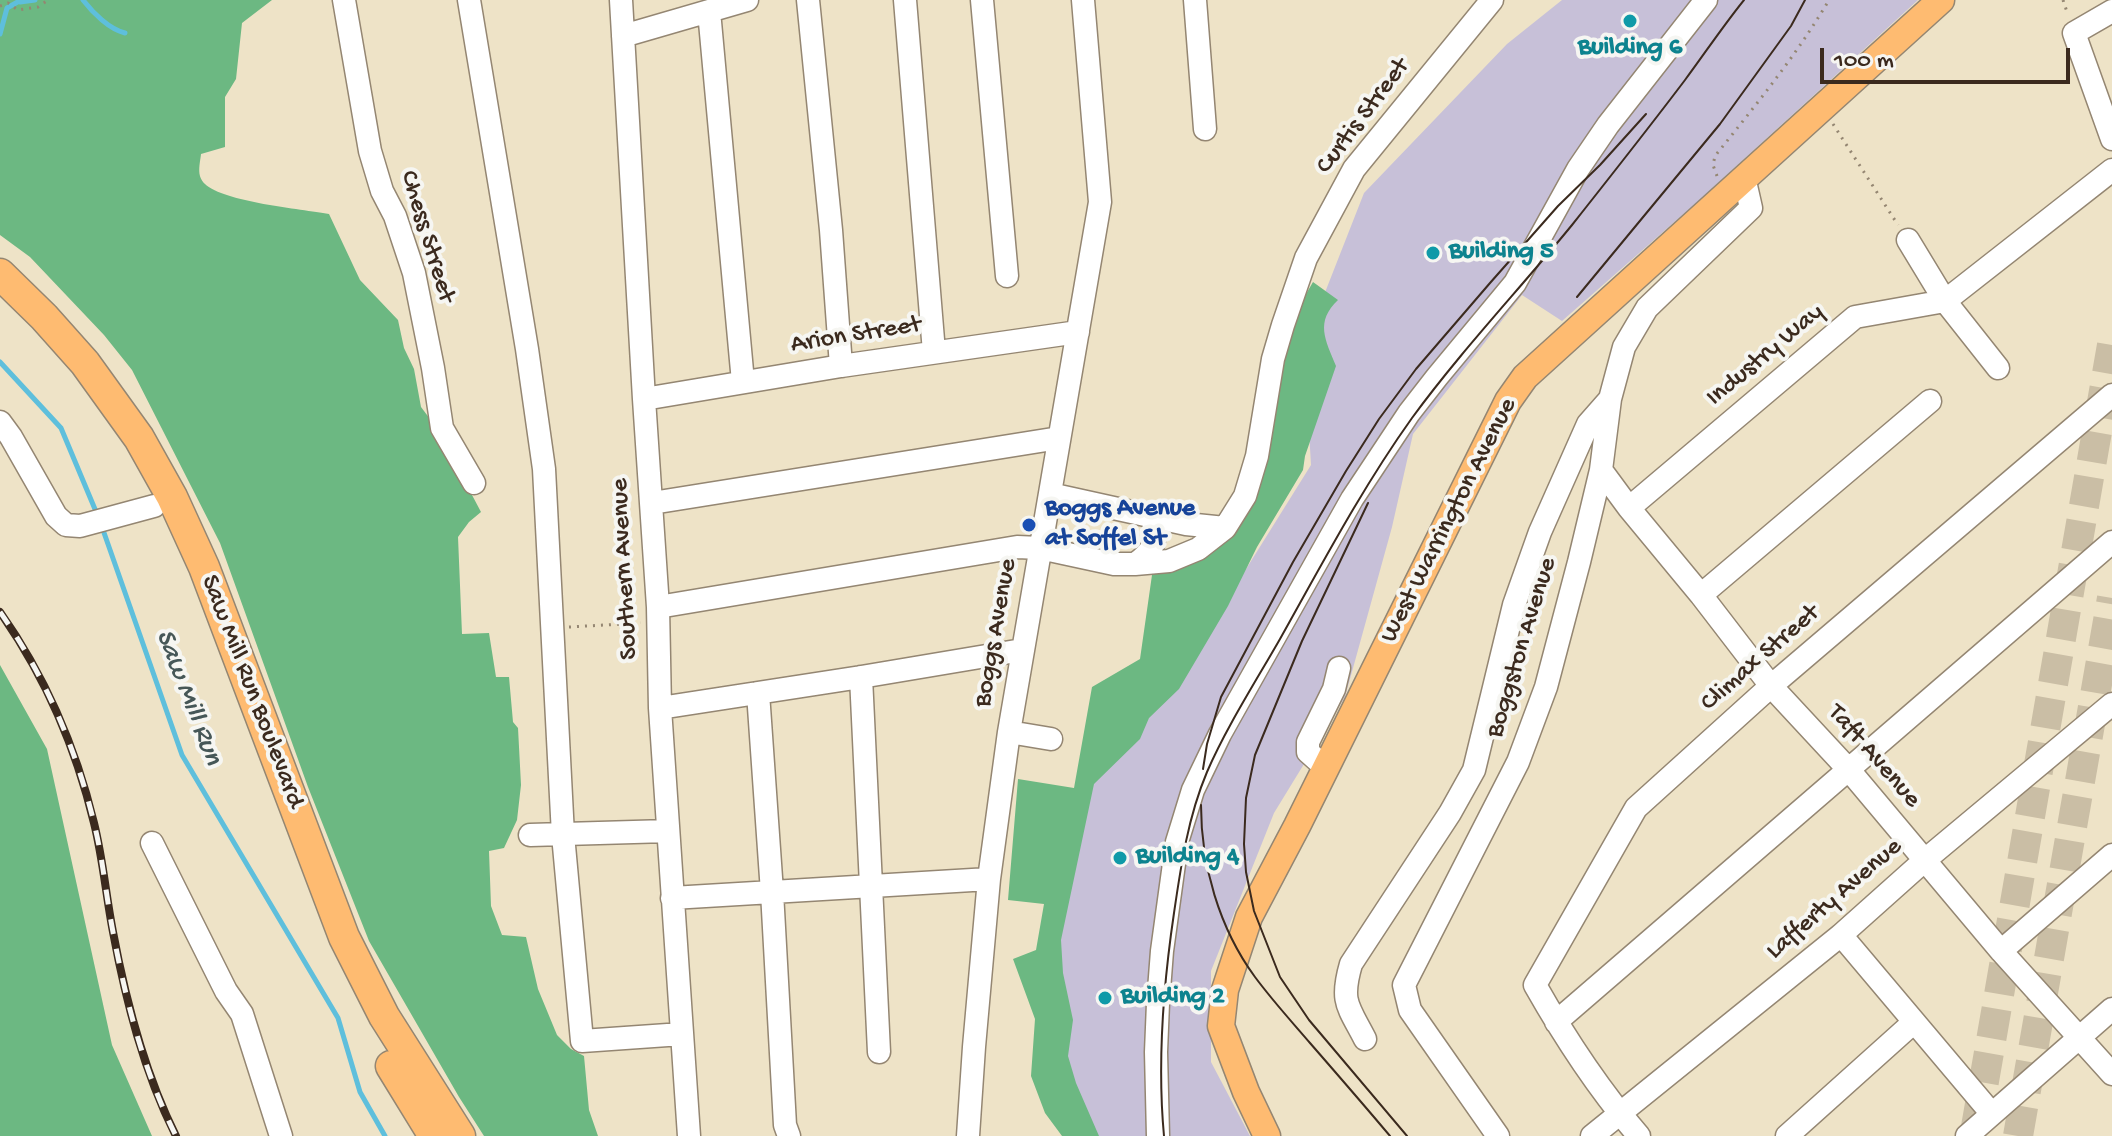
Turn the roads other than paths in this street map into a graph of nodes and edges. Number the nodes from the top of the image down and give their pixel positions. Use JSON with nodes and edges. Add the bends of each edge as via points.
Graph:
{"nodes":[{"id":1,"x":344,"y":0,"type":"edge"},
{"id":2,"x":469,"y":0,"type":"edge"},
{"id":3,"x":621,"y":0,"type":"edge"},
{"id":4,"x":747,"y":0,"type":"edge"},
{"id":5,"x":808,"y":0,"type":"edge"},
{"id":6,"x":905,"y":0,"type":"edge"},
{"id":7,"x":982,"y":0,"type":"edge"},
{"id":8,"x":1083,"y":0,"type":"edge"},
{"id":9,"x":1195,"y":0,"type":"edge"},
{"id":10,"x":1492,"y":0,"type":"edge"},
{"id":11,"x":1706,"y":0,"type":"edge"},
{"id":12,"x":1941,"y":0,"type":"edge"},
{"id":13,"x":709,"y":11,"type":"junction"},
{"id":14,"x":2112,"y":11,"type":"edge"},
{"id":15,"x":623,"y":36,"type":"junction"},
{"id":16,"x":1205,"y":129,"type":"dead end"},
{"id":17,"x":2112,"y":139,"type":"edge"},
{"id":18,"x":2112,"y":170,"type":"edge"},
{"id":19,"x":1732,"y":179,"type":"junction"},
{"id":20,"x":1908,"y":240,"type":"road end"},
{"id":21,"x":0,"y":274,"type":"edge"},
{"id":22,"x":1007,"y":276,"type":"dead end"},
{"id":23,"x":1945,"y":301,"type":"junction"},
{"id":24,"x":0,"y":302,"type":"edge"},
{"id":25,"x":1078,"y":332,"type":"junction"},
{"id":26,"x":934,"y":352,"type":"junction"},
{"id":27,"x":841,"y":366,"type":"junction"},
{"id":28,"x":1998,"y":368,"type":"dead end"},
{"id":29,"x":743,"y":382,"type":"junction"},
{"id":30,"x":2112,"y":395,"type":"edge"},
{"id":31,"x":644,"y":399,"type":"junction"},
{"id":32,"x":1610,"y":399,"type":"junction"},
{"id":33,"x":1930,"y":401,"type":"dead end"},
{"id":34,"x":0,"y":422,"type":"edge"},
{"id":35,"x":1059,"y":438,"type":"junction"},
{"id":36,"x":1601,"y":470,"type":"junction"},
{"id":37,"x":474,"y":483,"type":"dead end"},
{"id":38,"x":1050,"y":494,"type":"junction"},
{"id":39,"x":652,"y":503,"type":"junction"},
{"id":40,"x":154,"y":506,"type":"junction"},
{"id":41,"x":1629,"y":508,"type":"junction"},
{"id":42,"x":1152,"y":516,"type":"junction"},
{"id":43,"x":1225,"y":528,"type":"junction"},
{"id":44,"x":2112,"y":542,"type":"edge"},
{"id":45,"x":1040,"y":548,"type":"junction"},
{"id":46,"x":1135,"y":564,"type":"junction"},
{"id":47,"x":1701,"y":595,"type":"junction"},
{"id":48,"x":658,"y":607,"type":"junction"},
{"id":49,"x":1022,"y":650,"type":"junction"},
{"id":50,"x":1339,"y":668,"type":"dead end"},
{"id":51,"x":861,"y":677,"type":"junction"},
{"id":52,"x":1771,"y":686,"type":"junction"},
{"id":53,"x":758,"y":693,"type":"junction"},
{"id":54,"x":2112,"y":704,"type":"edge"},
{"id":55,"x":660,"y":708,"type":"junction"},
{"id":56,"x":1009,"y":732,"type":"junction"},
{"id":57,"x":1051,"y":739,"type":"dead end"},
{"id":58,"x":1326,"y":768,"type":"junction"},
{"id":59,"x":1849,"y":770,"type":"junction"},
{"id":60,"x":668,"y":831,"type":"junction"},
{"id":61,"x":530,"y":835,"type":"dead end"},
{"id":62,"x":563,"y":835,"type":"junction"},
{"id":63,"x":152,"y":843,"type":"dead end"},
{"id":64,"x":2112,"y":855,"type":"edge"},
{"id":65,"x":1925,"y":860,"type":"junction"},
{"id":66,"x":989,"y":879,"type":"junction"},
{"id":67,"x":870,"y":886,"type":"junction"},
{"id":68,"x":772,"y":892,"type":"junction"},
{"id":69,"x":672,"y":898,"type":"junction"},
{"id":70,"x":1841,"y":935,"type":"junction"},
{"id":71,"x":2001,"y":951,"type":"junction"},
{"id":72,"x":2112,"y":1009,"type":"edge"},
{"id":73,"x":1556,"y":1022,"type":"junction"},
{"id":74,"x":1914,"y":1022,"type":"junction"},
{"id":75,"x":682,"y":1034,"type":"junction"},
{"id":76,"x":2079,"y":1037,"type":"junction"},
{"id":77,"x":1365,"y":1039,"type":"dead end"},
{"id":78,"x":879,"y":1052,"type":"dead end"},
{"id":79,"x":2112,"y":1074,"type":"edge"},
{"id":80,"x":1620,"y":1114,"type":"junction"},
{"id":81,"x":1992,"y":1114,"type":"junction"},
{"id":82,"x":281,"y":1136,"type":"edge"},
{"id":83,"x":434,"y":1136,"type":"edge"},
{"id":84,"x":460,"y":1136,"type":"edge"},
{"id":85,"x":689,"y":1136,"type":"edge"},
{"id":86,"x":789,"y":1136,"type":"edge"},
{"id":87,"x":968,"y":1136,"type":"edge"},
{"id":88,"x":1158,"y":1136,"type":"edge"},
{"id":89,"x":1267,"y":1136,"type":"edge"},
{"id":90,"x":1498,"y":1136,"type":"edge"},
{"id":91,"x":1592,"y":1136,"type":"edge"},
{"id":92,"x":1639,"y":1136,"type":"edge"},
{"id":93,"x":1787,"y":1136,"type":"edge"},
{"id":94,"x":1967,"y":1136,"type":"edge"}],
"edges":[{"from":1,"to":37,"type":"street","name":"Chess Street","via":[[370,151],[414,273],[442,428]]},
{"from":2,"to":62,"type":"street","via":[[544,469]]},
{"from":3,"to":15,"type":"street","name":"Southern Avenue"},
{"from":4,"to":13,"type":"street"},
{"from":5,"to":27,"type":"street"},
{"from":6,"to":26,"type":"street"},
{"from":7,"to":22,"type":"street"},
{"from":8,"to":25,"type":"street","name":"Boggs Avenue","via":[[1100,202]]},
{"from":9,"to":16,"type":"street"},
{"from":10,"to":43,"type":"street","name":"Curtis Street","via":[[1354,169],[1306,258],[1273,359],[1257,456],[1245,496]]},
{"from":11,"to":88,"type":"street","via":[[1578,169],[1515,283],[1409,413],[1352,499],[1220,734],[1193,790],[1177,842],[1158,1003]]},
{"from":12,"to":19,"type":"main road","name":"West Warrington Avenue"},
{"from":13,"to":15,"type":"street"},
{"from":13,"to":29,"type":"street"},
{"from":14,"to":17,"type":"street","via":[[2074,33]]},
{"from":15,"to":31,"type":"street","name":"Southern Avenue"},
{"from":18,"to":23,"type":"street","name":"Industry Way"},
{"from":19,"to":32,"type":"street","name":"Boggston Avenue","via":[[1751,208],[1647,308],[1624,347]]},
{"from":19,"to":58,"type":"main road","name":"West Warrington Avenue","via":[[1525,377],[1508,401]]},
{"from":20,"to":23,"type":"street"},
{"from":21,"to":84,"type":"highway","name":"Saw Mill Run Boulevard","via":[[85,363],[167,487],[204,567],[344,937],[384,1016]]},
{"from":23,"to":28,"type":"street"},
{"from":23,"to":41,"type":"street","name":"Industry Way","via":[[1855,317]]},
{"from":24,"to":40,"type":"highway","name":"Saw Mill Run Boulevard","via":[[88,400]]},
{"from":25,"to":26,"type":"street","name":"Arion Street"},
{"from":25,"to":35,"type":"street","name":"Boggs Avenue"},
{"from":26,"to":27,"type":"street","name":"Arion Street"},
{"from":27,"to":29,"type":"street","name":"Arion Street"},
{"from":29,"to":31,"type":"street","name":"Arion Street"},
{"from":30,"to":52,"type":"street","name":"Climax Street"},
{"from":31,"to":39,"type":"street","name":"Southern Avenue"},
{"from":32,"to":36,"type":"street","name":"Boggston Avenue"},
{"from":32,"to":77,"type":"street","via":[[1588,424],[1540,532],[1514,605],[1474,770],[1351,964],[1344,986],[1346,1003]]},
{"from":33,"to":47,"type":"street"},
{"from":34,"to":40,"type":"street","via":[[61,522],[73,527]]},
{"from":35,"to":38,"type":"street","name":"Boggs Avenue"},
{"from":35,"to":39,"type":"street"},
{"from":36,"to":41,"type":"street","name":"Taft Avenue"},
{"from":36,"to":90,"type":"street","name":"Boggston Avenue","via":[[1546,687],[1518,762],[1404,985],[1410,1010]]},
{"from":38,"to":42,"type":"street"},
{"from":38,"to":45,"type":"street","name":"Boggs Avenue"},
{"from":39,"to":48,"type":"street","name":"Southern Avenue"},
{"from":40,"to":83,"type":"highway","name":"Saw Mill Run Boulevard","via":[[186,575],[326,945],[367,1026]]},
{"from":41,"to":47,"type":"street","name":"Taft Avenue"},
{"from":42,"to":43,"type":"street"},
{"from":42,"to":46,"type":"street","via":[[1155,541]]},
{"from":43,"to":46,"type":"street","via":[[1198,549],[1169,561]]},
{"from":44,"to":59,"type":"street"},
{"from":45,"to":46,"type":"street"},
{"from":45,"to":48,"type":"street","via":[[1017,547]]},
{"from":45,"to":49,"type":"street","name":"Boggs Avenue"},
{"from":47,"to":52,"type":"street","name":"Taft Avenue"},
{"from":48,"to":55,"type":"street","name":"Southern Avenue"},
{"from":49,"to":51,"type":"street"},
{"from":49,"to":56,"type":"street","name":"Boggs Avenue"},
{"from":50,"to":58,"type":"street","via":[[1308,742],[1308,752]]},
{"from":51,"to":53,"type":"street"},
{"from":51,"to":67,"type":"street"},
{"from":52,"to":59,"type":"street","name":"Taft Avenue"},
{"from":52,"to":73,"type":"street","name":"Climax Street","via":[[1636,808],[1535,985]]},
{"from":53,"to":55,"type":"street"},
{"from":53,"to":68,"type":"street"},
{"from":54,"to":65,"type":"street","name":"Lafferty Avenue"},
{"from":55,"to":60,"type":"street","name":"Southern Avenue"},
{"from":56,"to":57,"type":"street"},
{"from":56,"to":66,"type":"street","name":"Boggs Avenue"},
{"from":58,"to":89,"type":"main road","name":"West Warrington Avenue","via":[[1249,917],[1225,990],[1221,1026]]},
{"from":59,"to":65,"type":"street","name":"Taft Avenue"},
{"from":59,"to":73,"type":"street"},
{"from":60,"to":62,"type":"street"},
{"from":60,"to":69,"type":"street","name":"Southern Avenue"},
{"from":61,"to":62,"type":"street"},
{"from":62,"to":75,"type":"street","via":[[582,1041]]},
{"from":63,"to":82,"type":"street","via":[[242,1014]]},
{"from":64,"to":71,"type":"street"},
{"from":65,"to":70,"type":"street","name":"Lafferty Avenue"},
{"from":65,"to":71,"type":"street","name":"Taft Avenue"},
{"from":66,"to":67,"type":"street"},
{"from":66,"to":87,"type":"street","name":"Boggs Avenue"},
{"from":67,"to":68,"type":"street"},
{"from":67,"to":78,"type":"street"},
{"from":68,"to":69,"type":"street"},
{"from":68,"to":86,"type":"street"},
{"from":69,"to":75,"type":"street","name":"Southern Avenue"},
{"from":70,"to":74,"type":"street"},
{"from":70,"to":80,"type":"street","name":"Lafferty Avenue"},
{"from":71,"to":76,"type":"street","name":"Taft Avenue"},
{"from":72,"to":76,"type":"street"},
{"from":73,"to":80,"type":"street"},
{"from":74,"to":81,"type":"street"},
{"from":74,"to":93,"type":"street"},
{"from":75,"to":85,"type":"street","name":"Southern Avenue"},
{"from":76,"to":79,"type":"street","name":"Taft Avenue"},
{"from":76,"to":81,"type":"street"},
{"from":80,"to":91,"type":"street","name":"Lafferty Avenue"},
{"from":80,"to":92,"type":"street"},
{"from":81,"to":94,"type":"street"}]}
